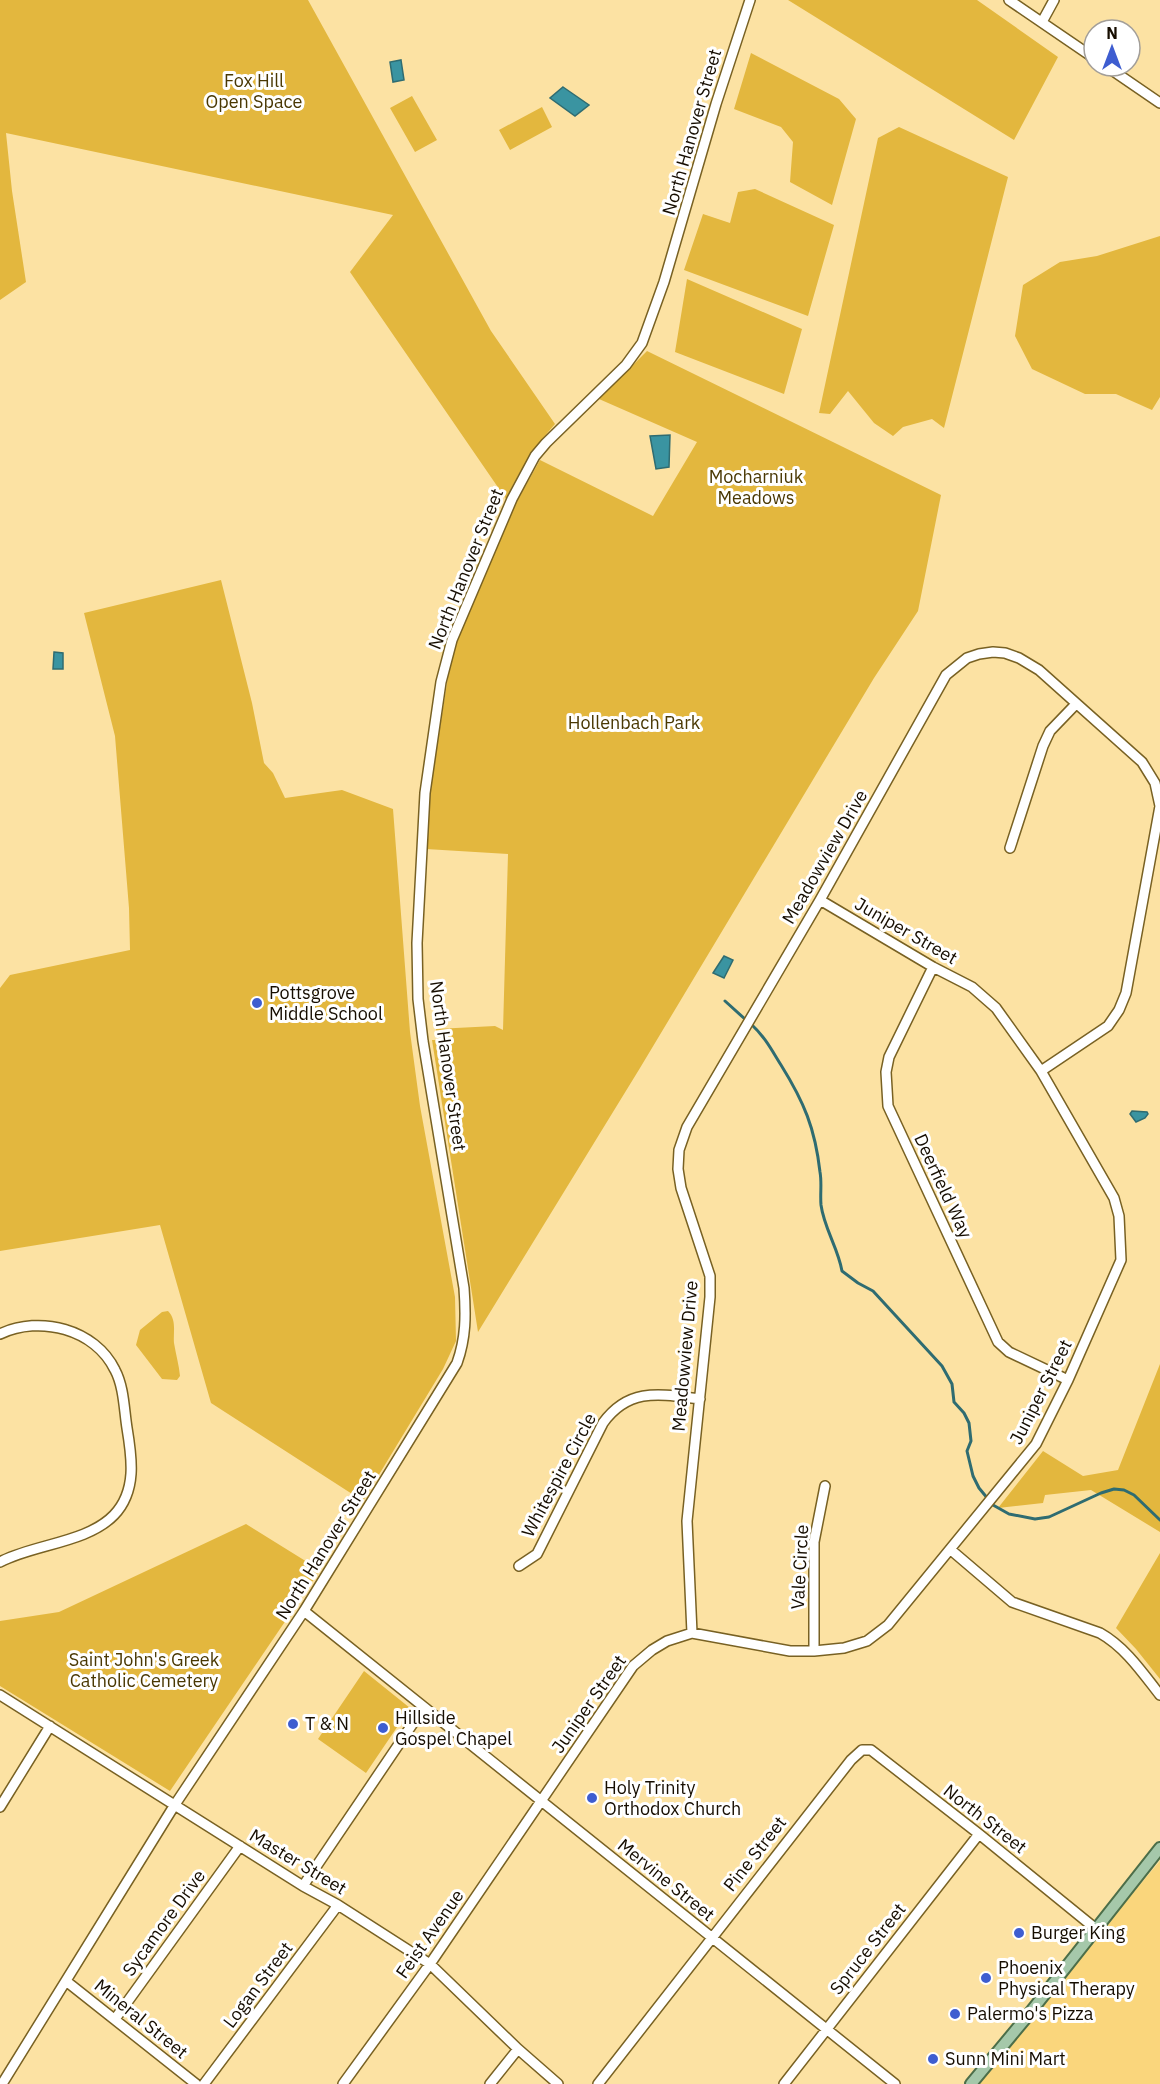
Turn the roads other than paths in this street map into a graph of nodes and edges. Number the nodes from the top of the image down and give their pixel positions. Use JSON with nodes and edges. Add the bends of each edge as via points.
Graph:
{"nodes":[{"id":1,"x":750,"y":0,"type":"edge"},
{"id":2,"x":1009,"y":0,"type":"edge"},
{"id":3,"x":1054,"y":0,"type":"edge"},
{"id":4,"x":1042,"y":22,"type":"junction"},
{"id":5,"x":1082,"y":50,"type":"edge"},
{"id":6,"x":1124,"y":78,"type":"edge"},
{"id":7,"x":1160,"y":103,"type":"edge"},
{"id":8,"x":1076,"y":704,"type":"junction"},
{"id":9,"x":1010,"y":848,"type":"dead end"},
{"id":10,"x":820,"y":900,"type":"junction"},
{"id":11,"x":933,"y":967,"type":"junction"},
{"id":12,"x":1041,"y":1071,"type":"junction"},
{"id":13,"x":0,"y":1334,"type":"edge"},
{"id":14,"x":1068,"y":1380,"type":"junction"},
{"id":15,"x":700,"y":1399,"type":"junction"},
{"id":16,"x":825,"y":1486,"type":"dead end"},
{"id":17,"x":951,"y":1550,"type":"junction"},
{"id":18,"x":0,"y":1562,"type":"edge"},
{"id":19,"x":519,"y":1566,"type":"dead end"},
{"id":20,"x":304,"y":1611,"type":"junction"},
{"id":21,"x":692,"y":1633,"type":"junction"},
{"id":22,"x":814,"y":1651,"type":"junction"},
{"id":23,"x":0,"y":1695,"type":"edge"},
{"id":24,"x":1160,"y":1695,"type":"edge"},
{"id":25,"x":424,"y":1707,"type":"junction"},
{"id":26,"x":50,"y":1726,"type":"junction"},
{"id":27,"x":851,"y":1760,"type":"joint"},
{"id":28,"x":542,"y":1802,"type":"junction"},
{"id":29,"x":174,"y":1806,"type":"junction"},
{"id":30,"x":0,"y":1807,"type":"edge"},
{"id":31,"x":979,"y":1834,"type":"junction"},
{"id":32,"x":240,"y":1846,"type":"junction"},
{"id":33,"x":1160,"y":1848,"type":"edge"},
{"id":34,"x":303,"y":1886,"type":"junction"},
{"id":35,"x":338,"y":1905,"type":"junction"},
{"id":36,"x":1096,"y":1929,"type":"junction"},
{"id":37,"x":711,"y":1937,"type":"junction"},
{"id":38,"x":430,"y":1964,"type":"junction"},
{"id":39,"x":66,"y":1981,"type":"junction"},
{"id":40,"x":115,"y":2019,"type":"junction"},
{"id":41,"x":826,"y":2029,"type":"junction"},
{"id":42,"x":518,"y":2049,"type":"junction"},
{"id":43,"x":2,"y":2084,"type":"edge"},
{"id":44,"x":196,"y":2084,"type":"edge"},
{"id":45,"x":204,"y":2084,"type":"edge"},
{"id":46,"x":343,"y":2084,"type":"edge"},
{"id":47,"x":490,"y":2084,"type":"edge"},
{"id":48,"x":558,"y":2084,"type":"edge"},
{"id":49,"x":598,"y":2084,"type":"edge"},
{"id":50,"x":784,"y":2084,"type":"edge"},
{"id":51,"x":895,"y":2084,"type":"edge"},
{"id":52,"x":971,"y":2084,"type":"edge"}],
"edges":[{"from":1,"to":20,"type":"street","name":"North Hanover Street","via":[[642,343],[626,365],[535,456],[498,530],[446,659],[425,793],[418,999],[464,1288],[465,1333],[457,1363]]},
{"from":2,"to":4,"type":"street"},
{"from":3,"to":4,"type":"street"},
{"from":4,"to":5,"type":"street"},
{"from":6,"to":7,"type":"street"},
{"from":8,"to":9,"type":"street","via":[[1050,730]]},
{"from":8,"to":10,"type":"street","name":"Meadowview Drive","via":[[1039,670],[1005,653],[979,654],[956,666],[946,675]]},
{"from":8,"to":12,"type":"street","name":"Meadowview Drive","via":[[1142,762],[1155,783],[1160,806],[1126,993],[1119,1010],[1108,1026]]},
{"from":10,"to":11,"type":"street","name":"Juniper Street"},
{"from":10,"to":15,"type":"street","name":"Meadowview Drive","via":[[687,1128],[680,1150],[681,1188],[710,1276]]},
{"from":11,"to":12,"type":"street","name":"Juniper Street","via":[[972,987],[996,1008]]},
{"from":11,"to":14,"type":"street","name":"Deerfield Way","via":[[889,1058],[888,1106],[998,1342],[1009,1352]]},
{"from":12,"to":14,"type":"street","name":"Juniper Street","via":[[1106,1180],[1119,1216],[1121,1260]]},
{"from":13,"to":18,"type":"street","via":[[19,1327],[46,1326],[64,1329],[98,1347],[120,1381],[133,1460],[122,1504],[103,1525]]},
{"from":14,"to":17,"type":"street","name":"Juniper Street","via":[[1036,1444]]},
{"from":15,"to":19,"type":"street","name":"Whitespire Circle","via":[[639,1395],[613,1409],[537,1554]]},
{"from":15,"to":21,"type":"street","name":"Meadowview Drive","via":[[687,1521]]},
{"from":16,"to":22,"type":"street","name":"Vale Circle","via":[[814,1542]]},
{"from":17,"to":22,"type":"street","name":"Juniper Street","via":[[888,1625],[867,1641]]},
{"from":17,"to":24,"type":"street","via":[[1012,1602],[1110,1639]]},
{"from":20,"to":25,"type":"street","name":"Mervine Street"},
{"from":20,"to":29,"type":"street","name":"North Hanover Street"},
{"from":21,"to":22,"type":"street","name":"Juniper Street","via":[[790,1651]]},
{"from":21,"to":28,"type":"street","name":"Juniper Street","via":[[667,1641],[633,1666]]},
{"from":23,"to":26,"type":"street","name":"Master Street"},
{"from":25,"to":28,"type":"street","name":"Mervine Street"},
{"from":25,"to":34,"type":"street"},
{"from":26,"to":29,"type":"street","name":"Master Street"},
{"from":26,"to":30,"type":"street"},
{"from":27,"to":31,"type":"street","name":"North Street","via":[[861,1750],[871,1750]]},
{"from":27,"to":37,"type":"street","name":"Pine Street"},
{"from":28,"to":37,"type":"street","name":"Mervine Street"},
{"from":28,"to":38,"type":"street","name":"Feist Avenue"},
{"from":29,"to":32,"type":"street","name":"Master Street"},
{"from":29,"to":39,"type":"street","name":"North Hanover Street"},
{"from":31,"to":36,"type":"street","name":"North Street"},
{"from":31,"to":41,"type":"street","name":"Spruce Street"},
{"from":32,"to":34,"type":"street","name":"Master Street"},
{"from":32,"to":40,"type":"street","name":"Sycamore Drive"},
{"from":33,"to":36,"type":"main road"},
{"from":34,"to":35,"type":"street","name":"Master Street"},
{"from":35,"to":38,"type":"street","name":"Master Street"},
{"from":35,"to":45,"type":"street","name":"Logan Street"},
{"from":36,"to":52,"type":"main road"},
{"from":37,"to":41,"type":"street","name":"Mervine Street"},
{"from":37,"to":49,"type":"street","name":"Pine Street"},
{"from":38,"to":42,"type":"street","name":"Master Street"},
{"from":38,"to":46,"type":"street","name":"Feist Avenue"},
{"from":39,"to":40,"type":"street","name":"Mineral Street"},
{"from":39,"to":43,"type":"street","name":"North Hanover Street"},
{"from":40,"to":44,"type":"street","name":"Mineral Street"},
{"from":41,"to":50,"type":"street","name":"Spruce Street"},
{"from":41,"to":51,"type":"street","name":"Mervine Street"},
{"from":42,"to":47,"type":"street"},
{"from":42,"to":48,"type":"street","name":"Master Street"}]}
